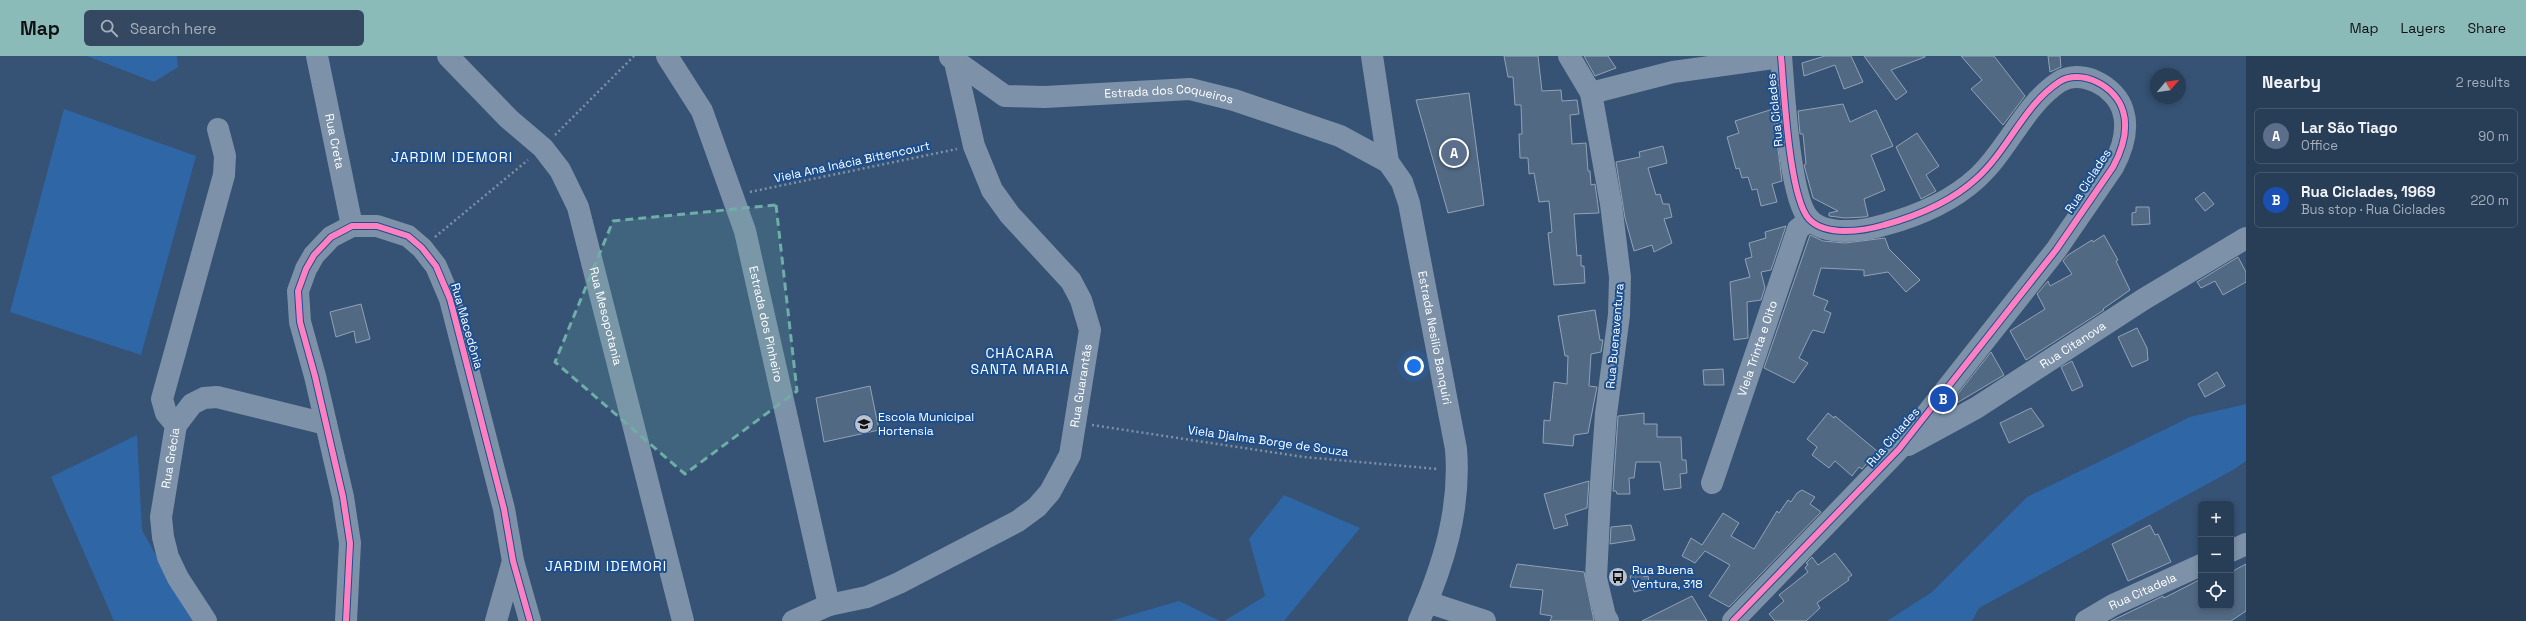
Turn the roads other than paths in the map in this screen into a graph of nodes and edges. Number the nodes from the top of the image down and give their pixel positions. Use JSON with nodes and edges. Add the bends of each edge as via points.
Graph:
{"nodes":[{"id":1,"x":317,"y":56,"type":"edge"},
{"id":2,"x":448,"y":56,"type":"edge"},
{"id":3,"x":667,"y":56,"type":"edge"},
{"id":4,"x":1372,"y":56,"type":"edge"},
{"id":5,"x":1569,"y":56,"type":"edge"},
{"id":6,"x":1780,"y":56,"type":"edge"},
{"id":7,"x":952,"y":59,"type":"edge"},
{"id":8,"x":1591,"y":93,"type":"junction"},
{"id":9,"x":218,"y":129,"type":"dead end"},
{"id":10,"x":1388,"y":162,"type":"junction"},
{"id":11,"x":1810,"y":220,"type":"junction"},
{"id":12,"x":352,"y":226,"type":"junction"},
{"id":13,"x":2246,"y":238,"type":"edge"},
{"id":14,"x":326,"y":424,"type":"junction"},
{"id":15,"x":176,"y":425,"type":"junction"},
{"id":16,"x":1899,"y":449,"type":"junction"},
{"id":17,"x":1712,"y":482,"type":"dead end"},
{"id":18,"x":2246,"y":544,"type":"edge"},
{"id":19,"x":2234,"y":550,"type":"edge"},
{"id":20,"x":513,"y":561,"type":"junction"},
{"id":21,"x":2198,"y":567,"type":"edge"},
{"id":22,"x":829,"y":605,"type":"junction"},
{"id":23,"x":1423,"y":611,"type":"edge"},
{"id":24,"x":2118,"y":613,"type":"edge"},
{"id":25,"x":206,"y":621,"type":"edge"},
{"id":26,"x":346,"y":621,"type":"edge"},
{"id":27,"x":496,"y":621,"type":"edge"},
{"id":28,"x":530,"y":621,"type":"edge"},
{"id":29,"x":683,"y":621,"type":"edge"},
{"id":30,"x":793,"y":621,"type":"edge"},
{"id":31,"x":1485,"y":621,"type":"edge"},
{"id":32,"x":1608,"y":621,"type":"edge"},
{"id":33,"x":1733,"y":621,"type":"edge"},
{"id":34,"x":2086,"y":621,"type":"edge"}],
"edges":[{"from":1,"to":12,"type":"street","name":"Rua Creta"},
{"from":2,"to":29,"type":"street","name":"Rua Mesopotania","via":[[509,119],[542,148],[560,170],[578,207]]},
{"from":3,"to":22,"type":"street","name":"Estrada dos Pinheiro","via":[[702,111],[745,231]]},
{"from":4,"to":10,"type":"street","name":"Estrada Nesilio Banquiri"},
{"from":5,"to":8,"type":"street","name":"Rua Buenaventura"},
{"from":6,"to":8,"type":"street","via":[[1673,72]]},
{"from":6,"to":11,"type":"street","name":"Rua Ciclades","via":[[1794,176],[1801,204]]},
{"from":7,"to":10,"type":"street","name":"Estrada dos Coqueiros","via":[[1005,96],[1045,97],[1190,88],[1340,136]]},
{"from":7,"to":22,"type":"street","name":"Rua Guarantãs","via":[[974,146],[992,190],[1010,216],[1071,281],[1081,300],[1090,330],[1070,455],[1050,492],[1037,507],[1018,521],[899,583],[867,597]]},
{"from":8,"to":32,"type":"street","name":"Rua Buenaventura","via":[[1611,204],[1620,277],[1619,315],[1606,414],[1596,578]]},
{"from":9,"to":15,"type":"street","via":[[225,156],[224,175],[162,399],[166,413]]},
{"from":10,"to":23,"type":"street","name":"Estrada Nesilio Banquiri","via":[[1402,182],[1409,203],[1458,470],[1442,566]]},
{"from":11,"to":16,"type":"street","name":"Rua Ciclades","via":[[1834,230],[1853,232],[1896,222],[1937,204],[1977,178],[1993,162],[2046,92],[2073,76],[2096,81],[2115,95],[2123,110],[2125,134],[2120,153],[2106,177],[2056,250]]},
{"from":11,"to":17,"type":"street","name":"Viela Trinta e Oito","via":[[1798,229]]},
{"from":12,"to":14,"type":"street","name":"Rua Macedônia","via":[[331,237],[314,255],[298,291],[300,322]]},
{"from":12,"to":20,"type":"street","name":"Rua Macedônia","via":[[378,226],[408,236],[422,248],[436,266],[450,299],[504,509]]},
{"from":13,"to":16,"type":"street","name":"Rua Citanova","via":[[2144,299],[1976,408]]},
{"from":14,"to":15,"type":"street","name":"Rua Grécia","via":[[217,397],[204,398],[192,404]]},
{"from":14,"to":26,"type":"street","name":"Rua Macedônia","via":[[344,497],[350,543]]},
{"from":15,"to":25,"type":"street","name":"Rua Grécia","via":[[161,517],[163,537],[168,557],[178,578]]},
{"from":16,"to":33,"type":"street","name":"Rua Ciclades"},
{"from":18,"to":19,"type":"street"},
{"from":20,"to":27,"type":"street"},
{"from":20,"to":28,"type":"street","name":"Rua Macedônia"},
{"from":21,"to":24,"type":"street","name":"Rua Citadela"},
{"from":22,"to":30,"type":"street"},
{"from":23,"to":31,"type":"street"},
{"from":24,"to":34,"type":"street","name":"Rua Citadela"}]}
